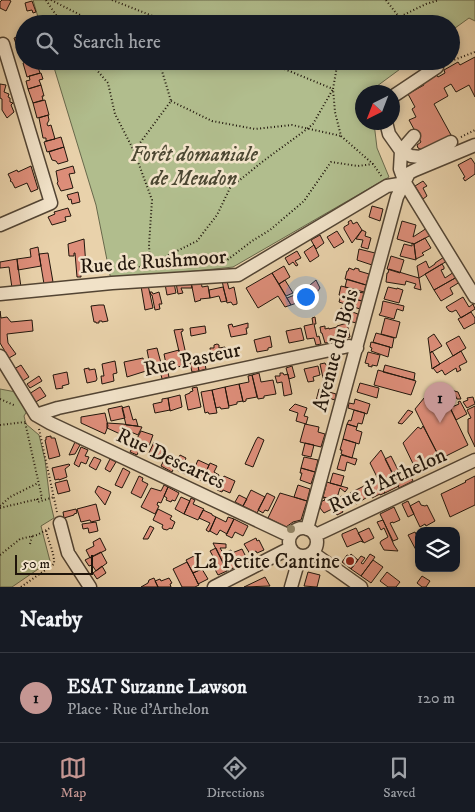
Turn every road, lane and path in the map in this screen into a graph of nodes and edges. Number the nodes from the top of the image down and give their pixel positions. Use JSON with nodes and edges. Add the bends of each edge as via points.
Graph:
{"nodes":[{"id":1,"x":46,"y":0,"type":"edge"},
{"id":2,"x":51,"y":0,"type":"edge"},
{"id":3,"x":112,"y":0,"type":"edge"},
{"id":4,"x":386,"y":0,"type":"edge"},
{"id":5,"x":439,"y":0,"type":"edge"},
{"id":6,"x":56,"y":15,"type":"edge"},
{"id":7,"x":80,"y":15,"type":"edge"},
{"id":8,"x":150,"y":15,"type":"edge"},
{"id":9,"x":397,"y":15,"type":"edge"},
{"id":10,"x":402,"y":15,"type":"edge"},
{"id":11,"x":2,"y":47,"type":"edge"},
{"id":12,"x":475,"y":52,"type":"edge"},
{"id":13,"x":460,"y":58,"type":"edge"},
{"id":14,"x":98,"y":70,"type":"edge"},
{"id":15,"x":162,"y":70,"type":"edge"},
{"id":16,"x":287,"y":70,"type":"edge"},
{"id":17,"x":336,"y":70,"type":"edge"},
{"id":18,"x":432,"y":70,"type":"edge"},
{"id":19,"x":333,"y":89,"type":"junction"},
{"id":20,"x":400,"y":92,"type":"edge"},
{"id":21,"x":172,"y":101,"type":"junction"},
{"id":22,"x":307,"y":129,"type":"junction"},
{"id":23,"x":388,"y":130,"type":"edge"},
{"id":24,"x":475,"y":130,"type":"edge"},
{"id":25,"x":341,"y":136,"type":"junction"},
{"id":26,"x":414,"y":136,"type":"dead end"},
{"id":27,"x":451,"y":142,"type":"joint"},
{"id":28,"x":475,"y":145,"type":"edge"},
{"id":29,"x":134,"y":151,"type":"junction"},
{"id":30,"x":401,"y":151,"type":"junction"},
{"id":31,"x":373,"y":164,"type":"junction"},
{"id":32,"x":405,"y":184,"type":"junction"},
{"id":33,"x":387,"y":186,"type":"junction"},
{"id":34,"x":0,"y":225,"type":"edge"},
{"id":35,"x":150,"y":262,"type":"junction"},
{"id":36,"x":222,"y":264,"type":"dead end"},
{"id":37,"x":135,"y":270,"type":"dead end"},
{"id":38,"x":0,"y":294,"type":"edge"},
{"id":39,"x":475,"y":297,"type":"edge"},
{"id":40,"x":356,"y":348,"type":"junction"},
{"id":41,"x":0,"y":356,"type":"edge"},
{"id":42,"x":0,"y":399,"type":"edge"},
{"id":43,"x":20,"y":408,"type":"dead end"},
{"id":44,"x":36,"y":415,"type":"junction"},
{"id":45,"x":0,"y":425,"type":"edge"},
{"id":46,"x":38,"y":428,"type":"dead end"},
{"id":47,"x":475,"y":460,"type":"edge"},
{"id":48,"x":38,"y":484,"type":"junction"},
{"id":49,"x":54,"y":497,"type":"junction"},
{"id":50,"x":37,"y":499,"type":"junction"},
{"id":51,"x":0,"y":507,"type":"edge"},
{"id":52,"x":60,"y":523,"type":"junction"},
{"id":53,"x":46,"y":530,"type":"junction"},
{"id":54,"x":311,"y":532,"type":"junction"},
{"id":55,"x":33,"y":536,"type":"junction"},
{"id":56,"x":30,"y":544,"type":"dead end"},
{"id":57,"x":294,"y":547,"type":"junction"},
{"id":58,"x":313,"y":553,"type":"junction"},
{"id":59,"x":0,"y":555,"type":"edge"},
{"id":60,"x":21,"y":587,"type":"edge"},
{"id":61,"x":90,"y":587,"type":"edge"},
{"id":62,"x":214,"y":587,"type":"edge"},
{"id":63,"x":291,"y":587,"type":"edge"},
{"id":64,"x":361,"y":587,"type":"edge"}],
"edges":[{"from":1,"to":6,"type":"path"},
{"from":2,"to":7,"type":"path"},
{"from":3,"to":8,"type":"path"},
{"from":4,"to":9,"type":"path"},
{"from":5,"to":10,"type":"path"},
{"from":11,"to":34,"type":"street","via":[[51,202]]},
{"from":12,"to":13,"type":"path"},
{"from":14,"to":29,"type":"path","via":[[108,82],[115,114]]},
{"from":15,"to":21,"type":"path"},
{"from":16,"to":19,"type":"path"},
{"from":17,"to":19,"type":"path"},
{"from":18,"to":20,"type":"street"},
{"from":19,"to":22,"type":"path"},
{"from":19,"to":25,"type":"path"},
{"from":21,"to":22,"type":"path","via":[[212,121],[255,129],[292,125]]},
{"from":21,"to":29,"type":"path"},
{"from":22,"to":25,"type":"path"},
{"from":22,"to":35,"type":"path","via":[[230,188],[218,215],[198,240]]},
{"from":23,"to":30,"type":"street"},
{"from":24,"to":27,"type":"path"},
{"from":25,"to":31,"type":"path"},
{"from":26,"to":30,"type":"street"},
{"from":27,"to":30,"type":"street","via":[[420,156]]},
{"from":28,"to":32,"type":"street","via":[[415,170]]},
{"from":29,"to":35,"type":"path","via":[[152,200],[148,245]]},
{"from":30,"to":32,"type":"street","via":[[400,169]]},
{"from":31,"to":33,"type":"path"},
{"from":31,"to":36,"type":"path","via":[[358,166],[331,162],[304,201]]},
{"from":32,"to":33,"type":"street","name":"Rue de Rushmoor"},
{"from":32,"to":39,"type":"street"},
{"from":32,"to":40,"type":"street","name":"Avenue du Bois","via":[[398,197]]},
{"from":33,"to":38,"type":"street","name":"Rue de Rushmoor","via":[[238,275]]},
{"from":35,"to":37,"type":"path"},
{"from":40,"to":44,"type":"street","name":"Rue Pasteur","via":[[349,346]]},
{"from":40,"to":54,"type":"street","name":"Avenue du Bois"},
{"from":41,"to":44,"type":"street"},
{"from":42,"to":43,"type":"path"},
{"from":44,"to":57,"type":"street","name":"Rue Descartes"},
{"from":45,"to":48,"type":"path","via":[[25,422]]},
{"from":46,"to":49,"type":"path"},
{"from":47,"to":54,"type":"street","name":"Rue d'Arthelon"},
{"from":48,"to":50,"type":"path","via":[[42,498]]},
{"from":48,"to":51,"type":"path","via":[[10,497]]},
{"from":49,"to":50,"type":"path","via":[[38,502]]},
{"from":49,"to":52,"type":"path"},
{"from":50,"to":51,"type":"path"},
{"from":52,"to":53,"type":"path"},
{"from":52,"to":61,"type":"street","via":[[68,553]]},
{"from":53,"to":55,"type":"path"},
{"from":53,"to":60,"type":"path","via":[[54,564]]},
{"from":54,"to":57,"type":"street","via":[[295,531]]},
{"from":54,"to":58,"type":"street","via":[[318,544]]},
{"from":55,"to":56,"type":"path"},
{"from":55,"to":59,"type":"path","via":[[20,539]]},
{"from":57,"to":58,"type":"street","via":[[304,557]]},
{"from":57,"to":62,"type":"street"},
{"from":57,"to":63,"type":"street"},
{"from":58,"to":64,"type":"street"}]}
